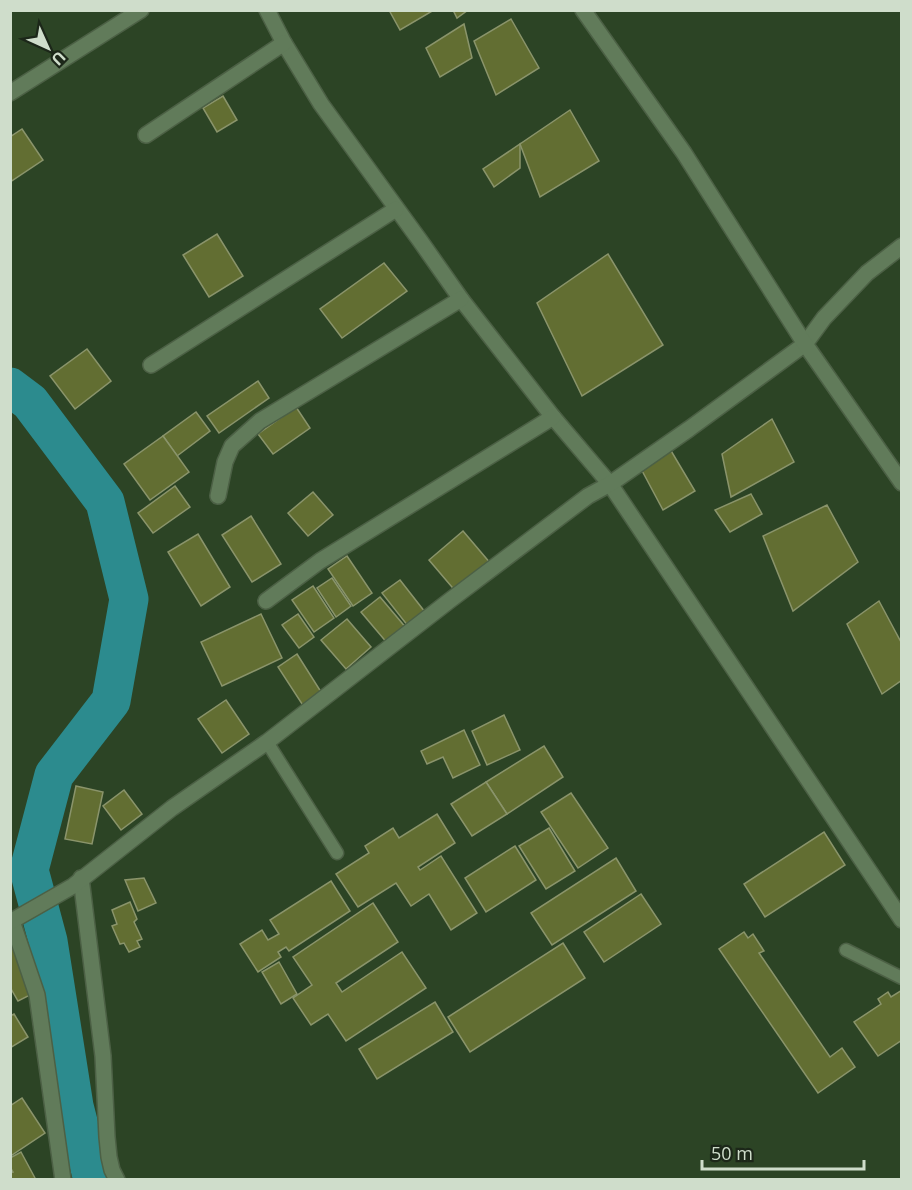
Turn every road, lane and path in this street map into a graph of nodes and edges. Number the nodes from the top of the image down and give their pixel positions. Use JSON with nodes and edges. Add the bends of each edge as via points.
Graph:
{"nodes":[{"id":1,"x":141,"y":10,"type":"edge"},
{"id":2,"x":267,"y":10,"type":"edge"},
{"id":3,"x":583,"y":10,"type":"edge"},
{"id":4,"x":284,"y":43,"type":"junction"},
{"id":5,"x":10,"y":93,"type":"edge"},
{"id":6,"x":146,"y":135,"type":"dead end"},
{"id":7,"x":396,"y":209,"type":"junction"},
{"id":8,"x":902,"y":246,"type":"edge"},
{"id":9,"x":461,"y":299,"type":"junction"},
{"id":10,"x":805,"y":344,"type":"junction"},
{"id":11,"x":151,"y":365,"type":"dead end"},
{"id":12,"x":552,"y":417,"type":"junction"},
{"id":13,"x":902,"y":483,"type":"edge"},
{"id":14,"x":610,"y":484,"type":"junction"},
{"id":15,"x":218,"y":496,"type":"dead end"},
{"id":16,"x":266,"y":601,"type":"dead end"},
{"id":17,"x":267,"y":742,"type":"junction"},
{"id":18,"x":337,"y":853,"type":"dead end"},
{"id":19,"x":77,"y":882,"type":"junction"},
{"id":20,"x":15,"y":919,"type":"edge"},
{"id":21,"x":902,"y":920,"type":"edge"},
{"id":22,"x":846,"y":950,"type":"dead end"},
{"id":23,"x":902,"y":978,"type":"edge"},
{"id":24,"x":63,"y":1179,"type":"edge"},
{"id":25,"x":117,"y":1179,"type":"edge"}],
"edges":[{"from":1,"to":5,"type":"street"},
{"from":2,"to":4,"type":"street"},
{"from":3,"to":10,"type":"street","via":[[684,153]]},
{"from":4,"to":6,"type":"street"},
{"from":4,"to":7,"type":"street","via":[[321,104]]},
{"from":7,"to":9,"type":"street"},
{"from":7,"to":11,"type":"street"},
{"from":8,"to":10,"type":"street","via":[[867,273]]},
{"from":9,"to":12,"type":"street"},
{"from":9,"to":15,"type":"street","via":[[260,421],[232,446]]},
{"from":10,"to":13,"type":"street"},
{"from":10,"to":14,"type":"street"},
{"from":12,"to":14,"type":"street"},
{"from":12,"to":16,"type":"street","via":[[320,561]]},
{"from":14,"to":17,"type":"street","via":[[588,496]]},
{"from":14,"to":21,"type":"street"},
{"from":17,"to":18,"type":"lane"},
{"from":17,"to":19,"type":"street","via":[[172,808]]},
{"from":19,"to":20,"type":"street"},
{"from":19,"to":25,"type":"street","via":[[103,1056],[109,1157]]},
{"from":20,"to":24,"type":"street","via":[[37,995]]},
{"from":22,"to":23,"type":"lane"}]}
